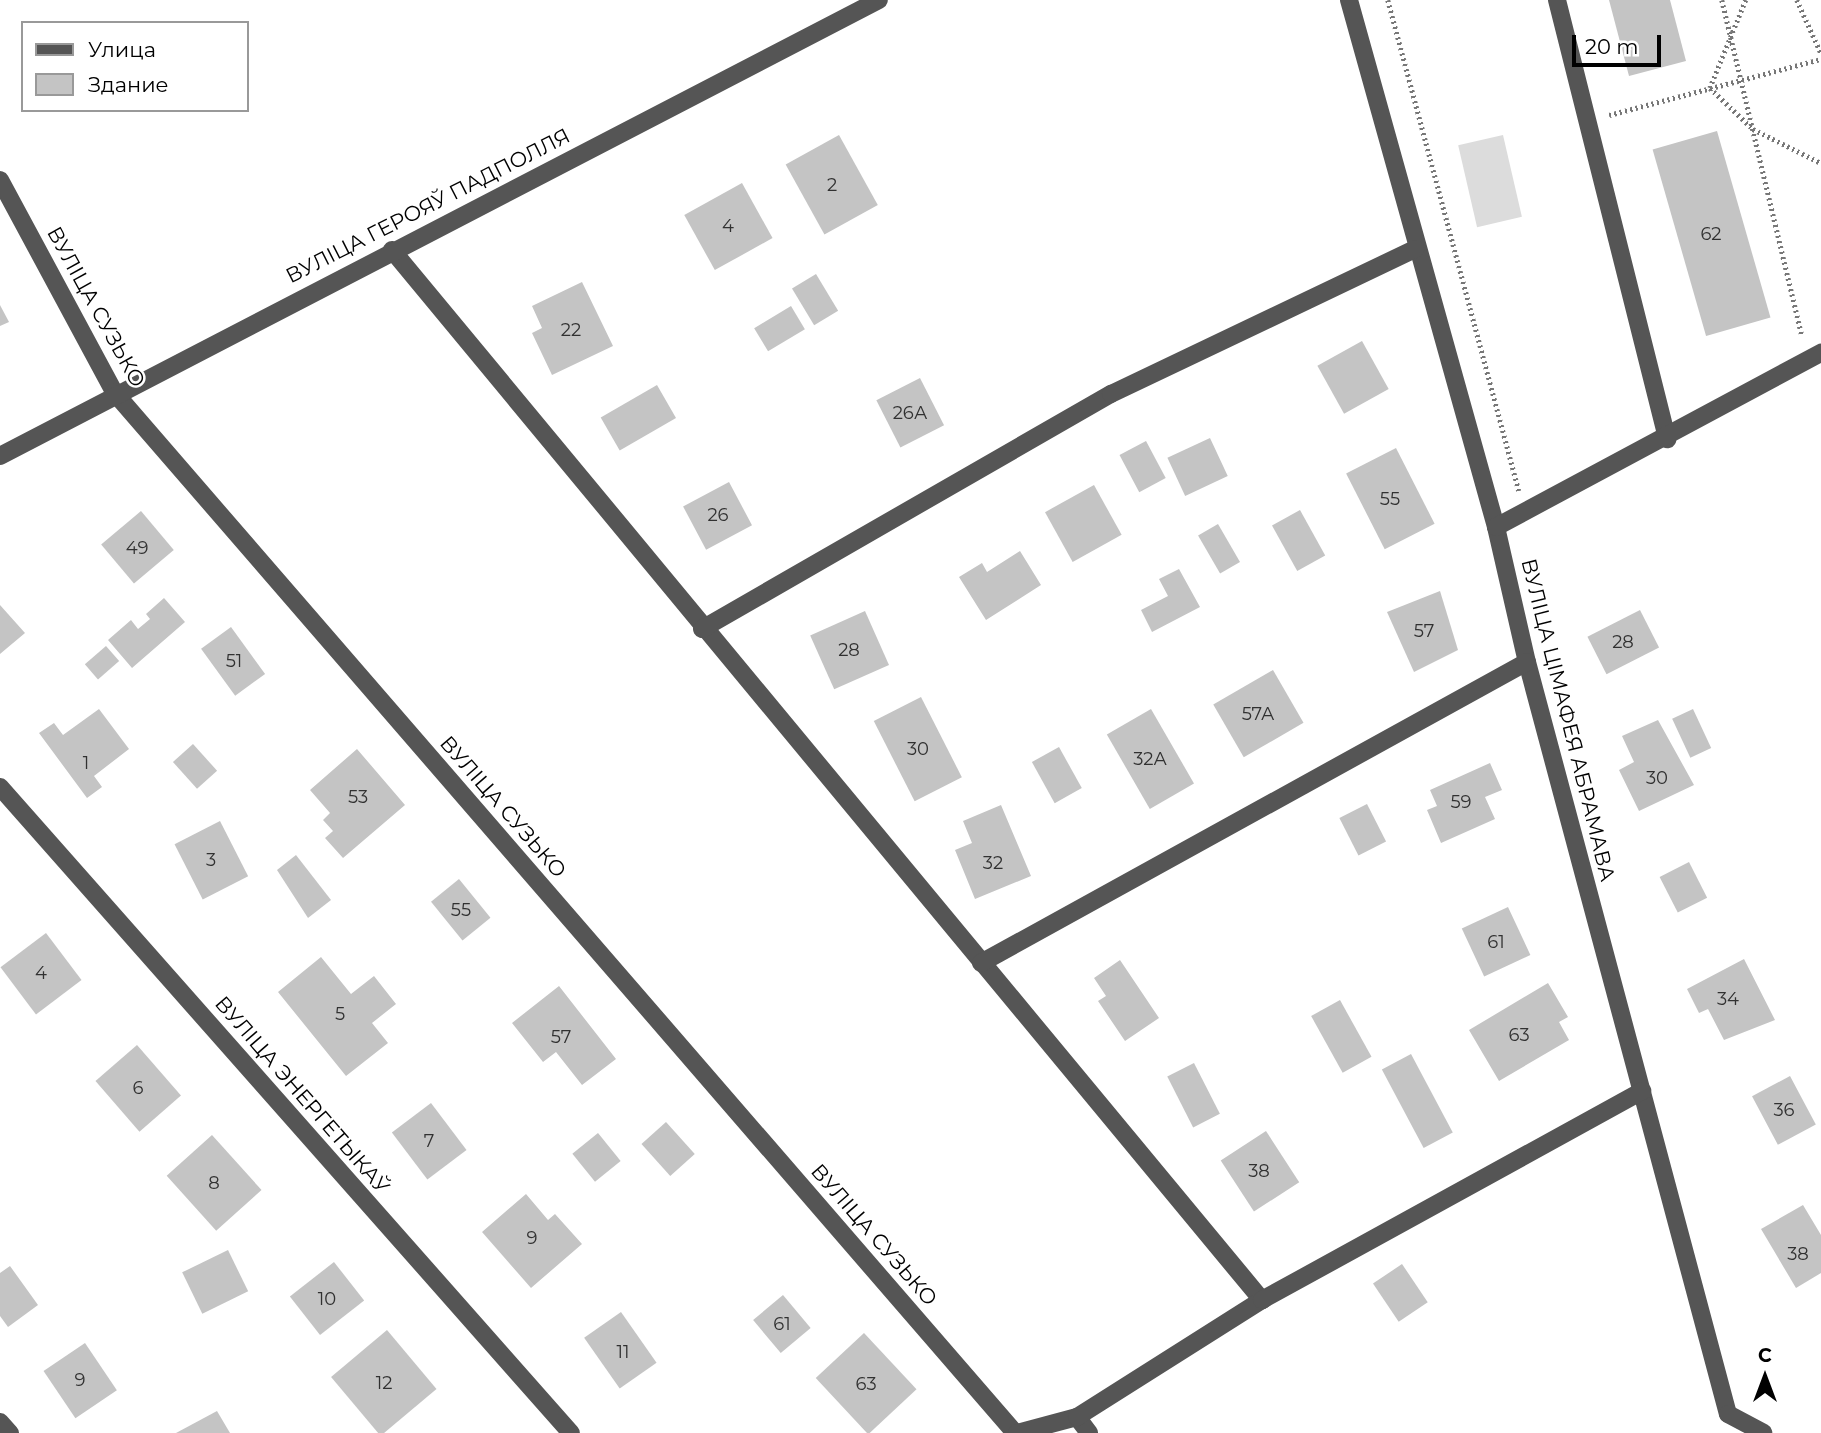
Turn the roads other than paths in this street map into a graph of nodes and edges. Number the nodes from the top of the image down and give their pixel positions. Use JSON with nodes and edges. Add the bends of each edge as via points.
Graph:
{"nodes":[{"id":1,"x":878,"y":0,"type":"edge"},
{"id":2,"x":1349,"y":0,"type":"edge"},
{"id":3,"x":1557,"y":0,"type":"edge"},
{"id":4,"x":0,"y":180,"type":"edge"},
{"id":5,"x":1415,"y":249,"type":"junction"},
{"id":6,"x":392,"y":250,"type":"junction"},
{"id":7,"x":1815,"y":357,"type":"edge"},
{"id":8,"x":114,"y":393,"type":"junction"},
{"id":9,"x":1667,"y":439,"type":"junction"},
{"id":10,"x":0,"y":456,"type":"edge"},
{"id":11,"x":1496,"y":527,"type":"junction"},
{"id":12,"x":702,"y":629,"type":"junction"},
{"id":13,"x":1527,"y":662,"type":"junction"},
{"id":14,"x":0,"y":787,"type":"edge"},
{"id":15,"x":981,"y":963,"type":"junction"},
{"id":16,"x":1642,"y":1091,"type":"junction"},
{"id":17,"x":1262,"y":1300,"type":"junction"},
{"id":18,"x":1077,"y":1417,"type":"junction"},
{"id":19,"x":0,"y":1422,"type":"edge"},
{"id":20,"x":10,"y":1433,"type":"edge"},
{"id":21,"x":571,"y":1433,"type":"edge"},
{"id":22,"x":1016,"y":1433,"type":"edge"},
{"id":23,"x":1089,"y":1433,"type":"edge"},
{"id":24,"x":1763,"y":1433,"type":"edge"}],
"edges":[{"from":1,"to":6,"type":"street","name":"ВУЛІЦА ГЕРОЯЎ ПАДПОЛЛЯ"},
{"from":2,"to":5,"type":"street","name":"ВУЛІЦА ЦІМАФЕЯ АБРАМАВА"},
{"from":3,"to":9,"type":"street"},
{"from":4,"to":8,"type":"street","name":"ВУЛІЦА СУЗЬКО"},
{"from":5,"to":11,"type":"street","name":"ВУЛІЦА ЦІМАФЕЯ АБРАМАВА"},
{"from":5,"to":12,"type":"street","via":[[1111,394]]},
{"from":6,"to":8,"type":"street","name":"ВУЛІЦА ГЕРОЯЎ ПАДПОЛЛЯ"},
{"from":6,"to":12,"type":"street"},
{"from":7,"to":9,"type":"street"},
{"from":8,"to":10,"type":"street","name":"ВУЛІЦА ГЕРОЯЎ ПАДПОЛЛЯ"},
{"from":8,"to":22,"type":"street","name":"ВУЛІЦА СУЗЬКО"},
{"from":9,"to":11,"type":"street"},
{"from":11,"to":13,"type":"street","name":"ВУЛІЦА ЦІМАФЕЯ АБРАМАВА"},
{"from":12,"to":15,"type":"street"},
{"from":13,"to":15,"type":"street"},
{"from":13,"to":16,"type":"street","name":"ВУЛІЦА ЦІМАФЕЯ АБРАМАВА"},
{"from":14,"to":21,"type":"street","name":"ВУЛІЦА ЭНЕРГЕТЫКАЎ"},
{"from":15,"to":17,"type":"street"},
{"from":16,"to":17,"type":"street"},
{"from":16,"to":24,"type":"street","name":"ВУЛІЦА ЦІМАФЕЯ АБРАМАВА","via":[[1728,1415]]},
{"from":17,"to":18,"type":"street"},
{"from":18,"to":22,"type":"street"},
{"from":18,"to":23,"type":"street"},
{"from":19,"to":20,"type":"street"}]}
